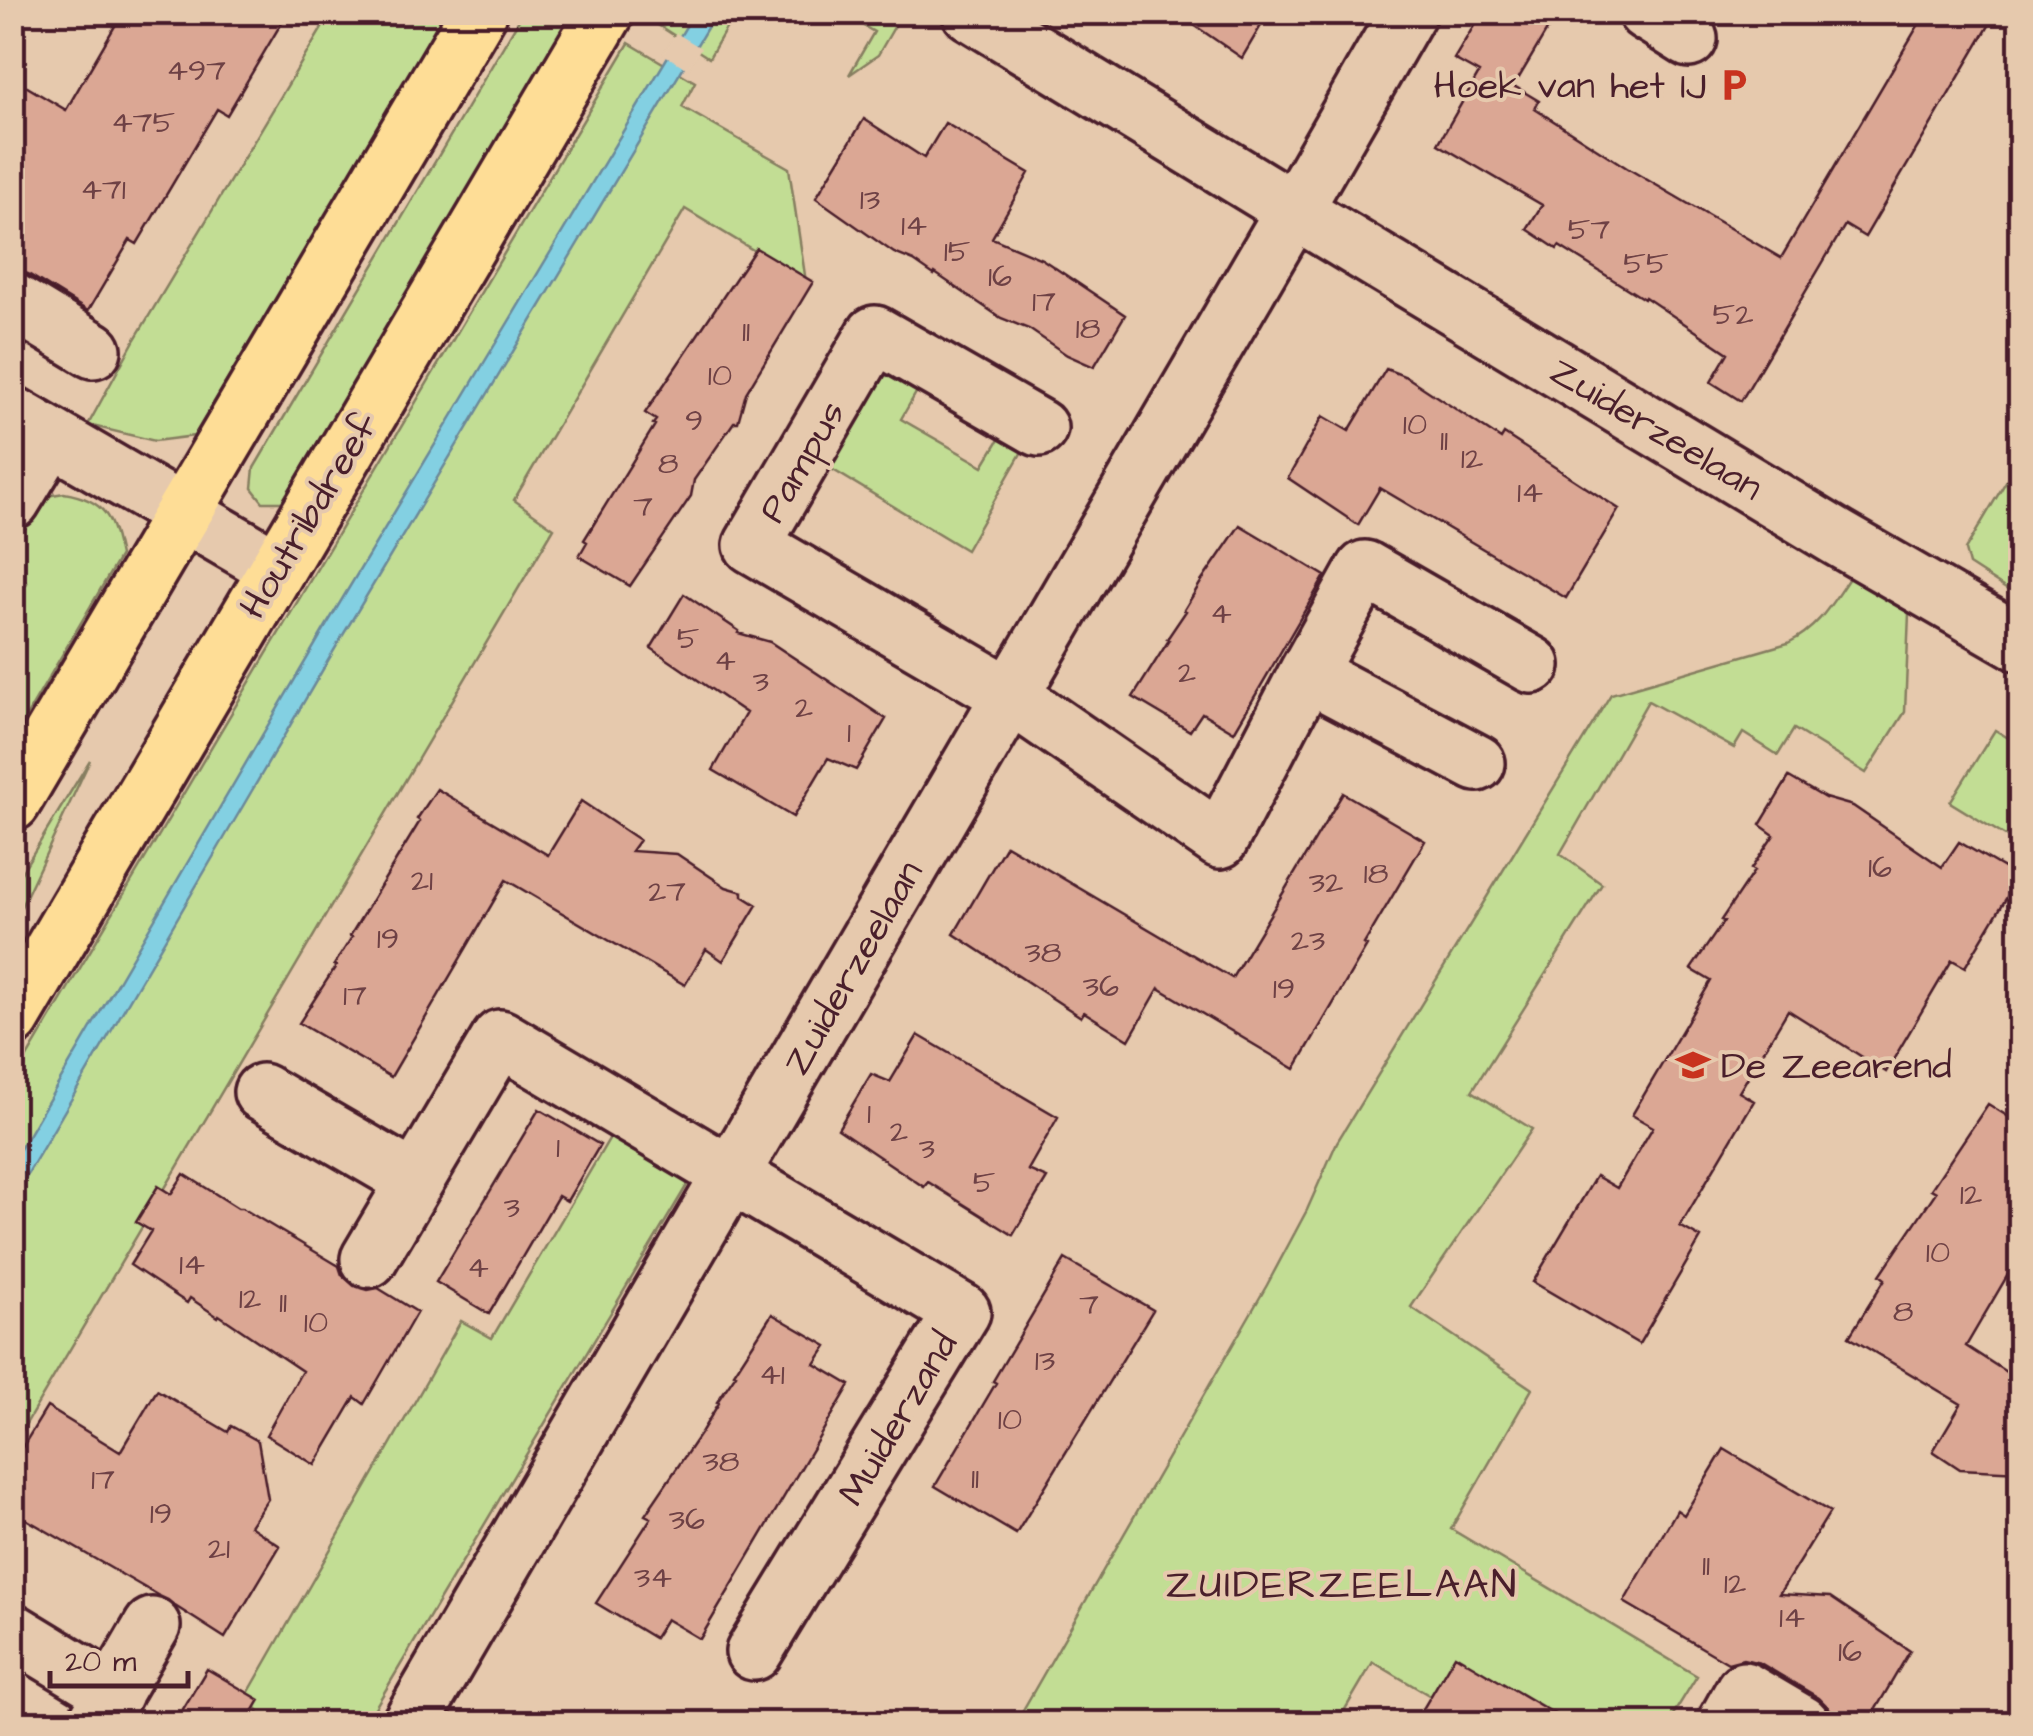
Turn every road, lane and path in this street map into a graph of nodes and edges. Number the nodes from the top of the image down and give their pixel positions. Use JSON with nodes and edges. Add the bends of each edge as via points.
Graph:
{"nodes":[{"id":1,"x":479,"y":12,"type":"edge"},
{"id":2,"x":606,"y":12,"type":"edge"},
{"id":3,"x":970,"y":12,"type":"edge"},
{"id":4,"x":1408,"y":12,"type":"edge"},
{"id":5,"x":1294,"y":210,"type":"junction"},
{"id":6,"x":12,"y":301,"type":"edge"},
{"id":7,"x":93,"y":350,"type":"dead end"},
{"id":8,"x":32,"y":426,"type":"edge"},
{"id":9,"x":1040,"y":428,"type":"dead end"},
{"id":10,"x":12,"y":500,"type":"edge"},
{"id":11,"x":182,"y":515,"type":"junction"},
{"id":12,"x":276,"y":568,"type":"junction"},
{"id":13,"x":2020,"y":643,"type":"edge"},
{"id":14,"x":1532,"y":665,"type":"dead end"},
{"id":15,"x":1307,"y":673,"type":"junction"},
{"id":16,"x":1011,"y":696,"type":"junction"},
{"id":17,"x":1478,"y":764,"type":"dead end"},
{"id":18,"x":12,"y":803,"type":"edge"},
{"id":19,"x":12,"y":1018,"type":"edge"},
{"id":20,"x":262,"y":1092,"type":"dead end"},
{"id":21,"x":731,"y":1174,"type":"junction"},
{"id":22,"x":415,"y":1182,"type":"junction"},
{"id":23,"x":368,"y":1259,"type":"dead end"},
{"id":24,"x":152,"y":1626,"type":"dead end"},
{"id":25,"x":12,"y":1631,"type":"edge"},
{"id":26,"x":754,"y":1652,"type":"dead end"},
{"id":27,"x":104,"y":1708,"type":"edge"},
{"id":28,"x":410,"y":1724,"type":"edge"},
{"id":29,"x":1724,"y":1724,"type":"edge"},
{"id":30,"x":1802,"y":1724,"type":"edge"}],
"edges":[{"from":1,"to":11,"type":"main road"},
{"from":2,"to":12,"type":"main road","name":"Houtribdreef"},
{"from":3,"to":5,"type":"street","name":"Zuiderzeelaan"},
{"from":4,"to":5,"type":"street"},
{"from":5,"to":13,"type":"street","name":"Zuiderzeelaan"},
{"from":5,"to":16,"type":"street","name":"Zuiderzeelaan"},
{"from":6,"to":7,"type":"street"},
{"from":8,"to":10,"type":"street"},
{"from":8,"to":11,"type":"street"},
{"from":9,"to":16,"type":"street","name":"Pampus","via":[[876,334],[752,545]]},
{"from":11,"to":12,"type":"street"},
{"from":11,"to":18,"type":"main road"},
{"from":12,"to":19,"type":"main road","name":"Houtribdreef"},
{"from":14,"to":15,"type":"street","via":[[1364,569]]},
{"from":15,"to":16,"type":"street","via":[[1220,840]]},
{"from":15,"to":17,"type":"street"},
{"from":16,"to":21,"type":"street","name":"Zuiderzeelaan"},
{"from":20,"to":22,"type":"street"},
{"from":21,"to":22,"type":"street","via":[[500,1038]]},
{"from":21,"to":26,"type":"street","name":"Muiderzand","via":[[962,1312]]},
{"from":21,"to":28,"type":"street","name":"Zuiderzeelaan"},
{"from":22,"to":23,"type":"street"},
{"from":24,"to":27,"type":"street"},
{"from":25,"to":27,"type":"street"},
{"from":29,"to":30,"type":"street","via":[[1744,1690]]}]}
